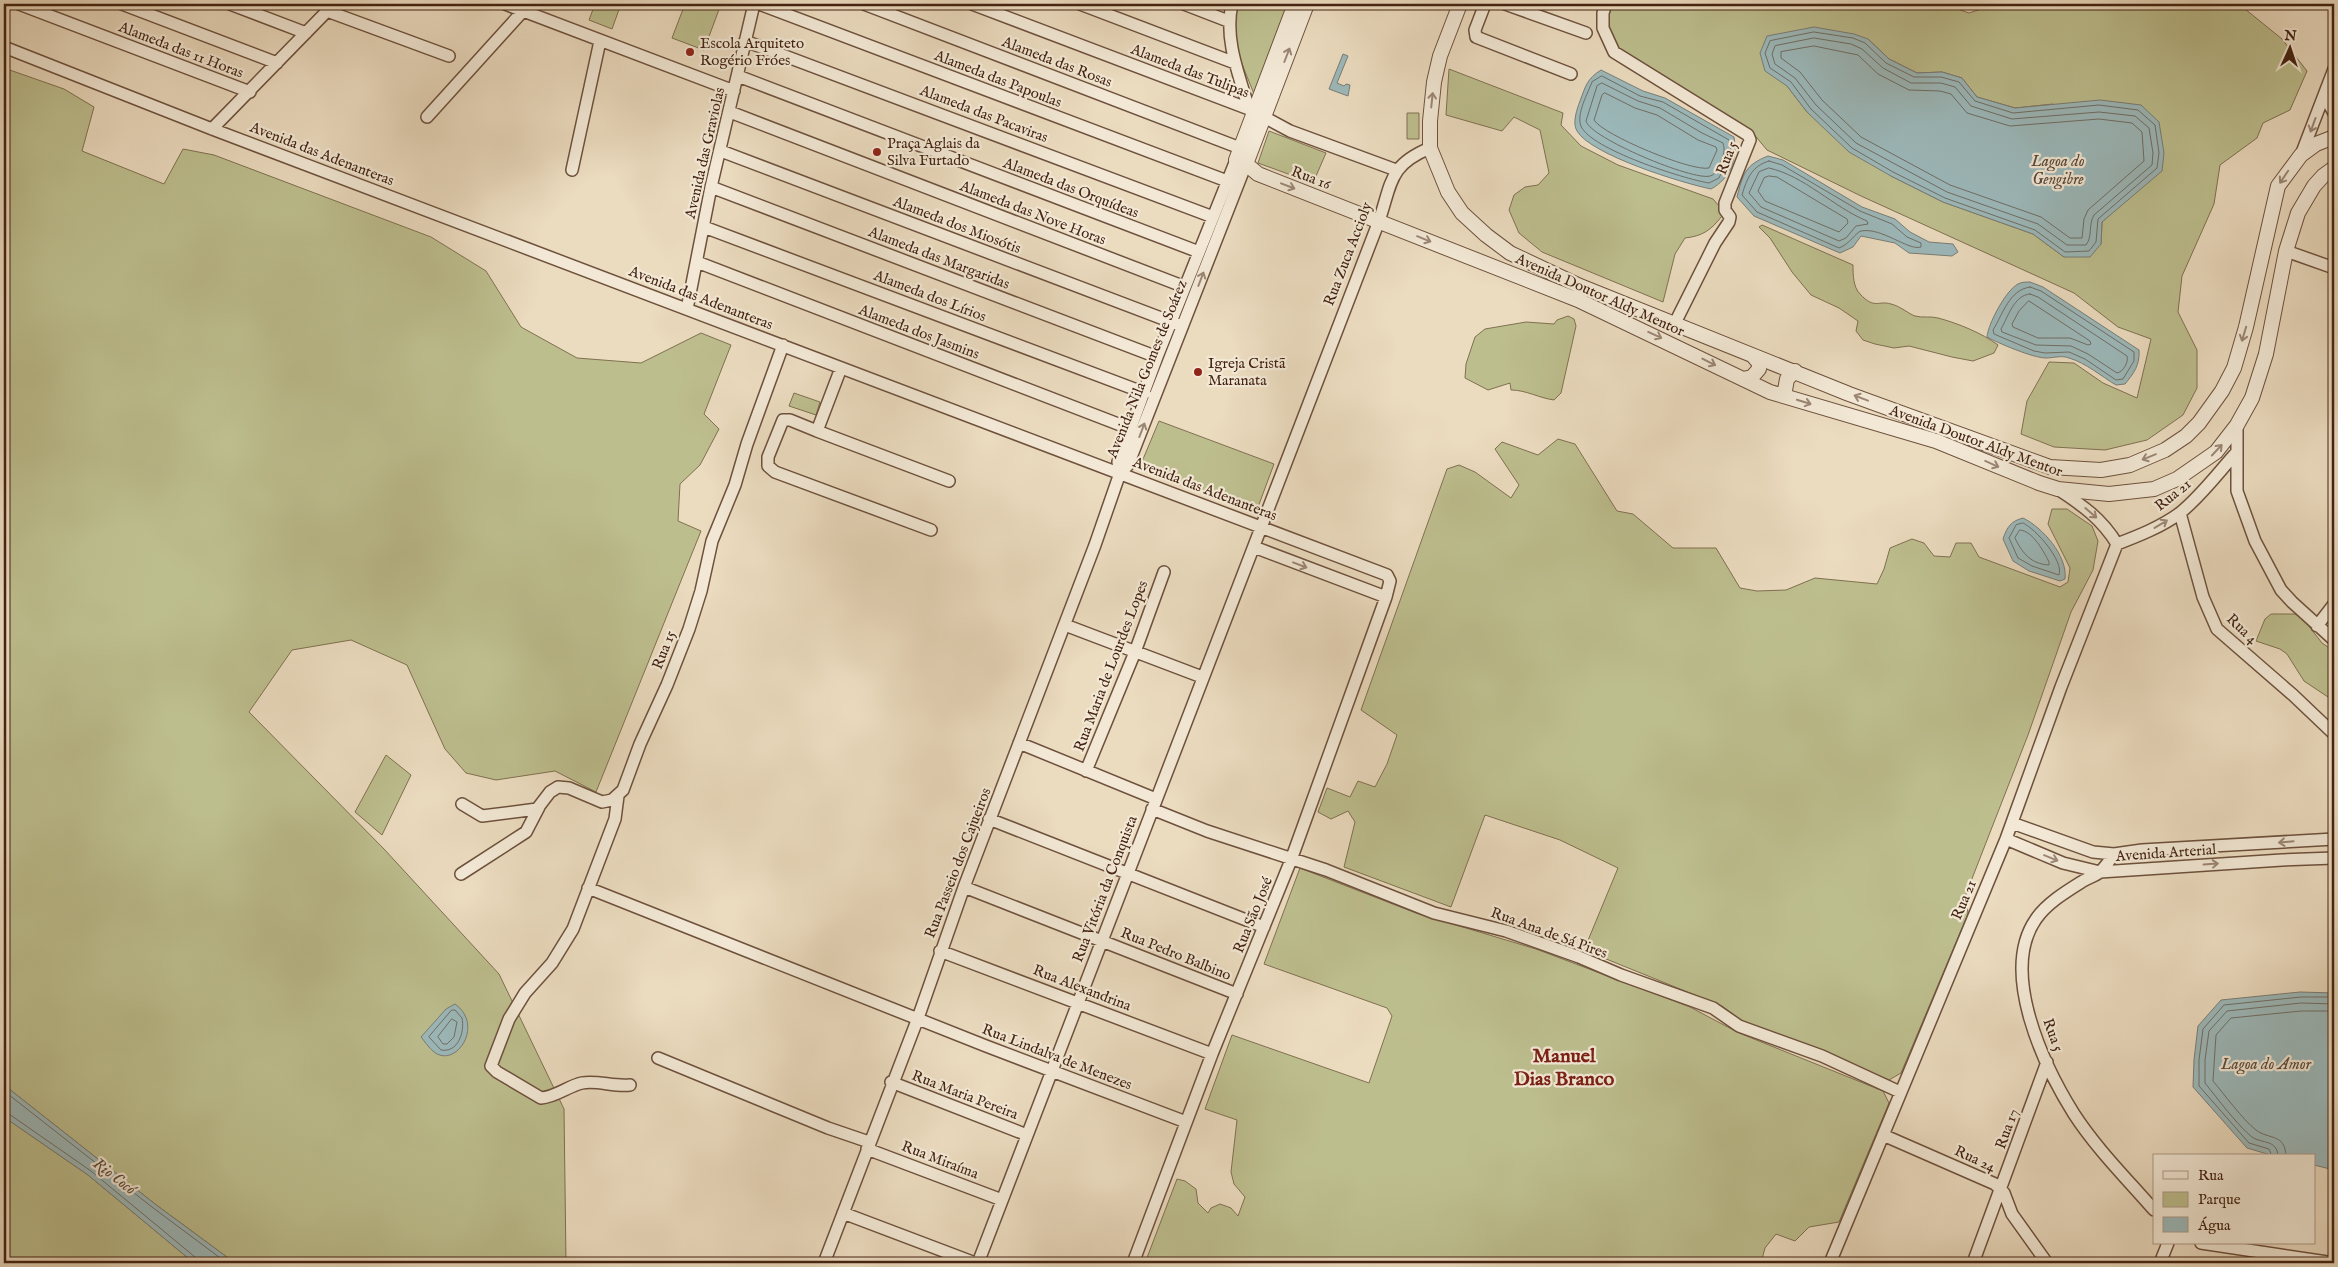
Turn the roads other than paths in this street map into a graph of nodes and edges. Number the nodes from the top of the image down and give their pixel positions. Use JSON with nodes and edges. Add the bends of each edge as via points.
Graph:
{"nodes":[{"id":1,"x":19,"y":4,"type":"edge"},
{"id":2,"x":122,"y":4,"type":"edge"},
{"id":3,"x":230,"y":4,"type":"edge"},
{"id":4,"x":505,"y":4,"type":"edge"},
{"id":5,"x":754,"y":4,"type":"edge"},
{"id":6,"x":759,"y":4,"type":"edge"},
{"id":7,"x":864,"y":4,"type":"edge"},
{"id":8,"x":972,"y":4,"type":"edge"},
{"id":9,"x":1080,"y":4,"type":"edge"},
{"id":10,"x":1184,"y":4,"type":"edge"},
{"id":11,"x":1232,"y":4,"type":"edge"},
{"id":12,"x":1295,"y":4,"type":"edge"},
{"id":13,"x":1307,"y":4,"type":"edge"},
{"id":14,"x":1460,"y":4,"type":"edge"},
{"id":15,"x":1485,"y":4,"type":"edge"},
{"id":16,"x":1505,"y":4,"type":"edge"},
{"id":17,"x":1606,"y":4,"type":"edge"},
{"id":18,"x":331,"y":8,"type":"edge"},
{"id":19,"x":524,"y":11,"type":"junction"},
{"id":20,"x":1228,"y":20,"type":"junction"},
{"id":21,"x":306,"y":33,"type":"junction"},
{"id":22,"x":1586,"y":33,"type":"dead end"},
{"id":23,"x":600,"y":41,"type":"junction"},
{"id":24,"x":745,"y":41,"type":"junction"},
{"id":25,"x":4,"y":47,"type":"edge"},
{"id":26,"x":448,"y":56,"type":"dead end"},
{"id":27,"x":277,"y":63,"type":"junction"},
{"id":28,"x":1235,"y":63,"type":"junction"},
{"id":29,"x":2334,"y":69,"type":"edge"},
{"id":30,"x":1571,"y":74,"type":"dead end"},
{"id":31,"x":738,"y":76,"type":"junction"},
{"id":32,"x":734,"y":91,"type":"junction"},
{"id":33,"x":250,"y":92,"type":"junction"},
{"id":34,"x":2324,"y":95,"type":"junction"},
{"id":35,"x":730,"y":112,"type":"junction"},
{"id":36,"x":1256,"y":113,"type":"junction"},
{"id":37,"x":2334,"y":113,"type":"edge"},
{"id":38,"x":427,"y":117,"type":"dead end"},
{"id":39,"x":212,"y":129,"type":"junction"},
{"id":40,"x":2334,"y":137,"type":"edge"},
{"id":41,"x":1430,"y":148,"type":"junction"},
{"id":42,"x":721,"y":151,"type":"junction"},
{"id":43,"x":2302,"y":155,"type":"junction"},
{"id":44,"x":1241,"y":157,"type":"junction"},
{"id":45,"x":2334,"y":168,"type":"edge"},
{"id":46,"x":572,"y":170,"type":"dead end"},
{"id":47,"x":1396,"y":170,"type":"junction"},
{"id":48,"x":1227,"y":181,"type":"junction"},
{"id":49,"x":712,"y":187,"type":"junction"},
{"id":50,"x":1213,"y":216,"type":"junction"},
{"id":51,"x":1379,"y":221,"type":"junction"},
{"id":52,"x":704,"y":227,"type":"junction"},
{"id":53,"x":2286,"y":251,"type":"junction"},
{"id":54,"x":1199,"y":252,"type":"junction"},
{"id":55,"x":697,"y":262,"type":"junction"},
{"id":56,"x":2334,"y":268,"type":"edge"},
{"id":57,"x":2255,"y":285,"type":"junction"},
{"id":58,"x":1185,"y":287,"type":"junction"},
{"id":59,"x":2279,"y":290,"type":"junction"},
{"id":60,"x":687,"y":309,"type":"junction"},
{"id":61,"x":1676,"y":323,"type":"junction"},
{"id":62,"x":1177,"y":324,"type":"junction"},
{"id":63,"x":783,"y":345,"type":"junction"},
{"id":64,"x":1753,"y":356,"type":"junction"},
{"id":65,"x":1157,"y":357,"type":"junction"},
{"id":66,"x":841,"y":368,"type":"junction"},
{"id":67,"x":1795,"y":371,"type":"junction"},
{"id":68,"x":1742,"y":379,"type":"junction"},
{"id":69,"x":1145,"y":394,"type":"junction"},
{"id":70,"x":1784,"y":396,"type":"junction"},
{"id":71,"x":2237,"y":425,"type":"junction"},
{"id":72,"x":1131,"y":428,"type":"junction"},
{"id":73,"x":817,"y":431,"type":"junction"},
{"id":74,"x":2236,"y":453,"type":"junction"},
{"id":75,"x":1120,"y":473,"type":"junction"},
{"id":76,"x":949,"y":481,"type":"dead end"},
{"id":77,"x":2058,"y":489,"type":"junction"},
{"id":78,"x":2180,"y":513,"type":"junction"},
{"id":79,"x":1262,"y":526,"type":"junction"},
{"id":80,"x":931,"y":530,"type":"dead end"},
{"id":81,"x":2117,"y":544,"type":"junction"},
{"id":82,"x":1254,"y":547,"type":"junction"},
{"id":83,"x":1164,"y":572,"type":"dead end"},
{"id":84,"x":1387,"y":575,"type":"joint"},
{"id":85,"x":1386,"y":597,"type":"junction"},
{"id":86,"x":2334,"y":604,"type":"edge"},
{"id":87,"x":1065,"y":625,"type":"junction"},
{"id":88,"x":2317,"y":626,"type":"junction"},
{"id":89,"x":2334,"y":640,"type":"edge"},
{"id":90,"x":1135,"y":652,"type":"junction"},
{"id":91,"x":1202,"y":677,"type":"junction"},
{"id":92,"x":2334,"y":734,"type":"edge"},
{"id":93,"x":1019,"y":743,"type":"junction"},
{"id":94,"x":1086,"y":771,"type":"junction"},
{"id":95,"x":618,"y":796,"type":"junction"},
{"id":96,"x":462,"y":804,"type":"dead end"},
{"id":97,"x":1154,"y":804,"type":"junction"},
{"id":98,"x":539,"y":807,"type":"junction"},
{"id":99,"x":989,"y":820,"type":"junction"},
{"id":100,"x":2012,"y":823,"type":"junction"},
{"id":101,"x":2006,"y":839,"type":"junction"},
{"id":102,"x":2334,"y":839,"type":"edge"},
{"id":103,"x":2114,"y":854,"type":"junction"},
{"id":104,"x":2334,"y":858,"type":"edge"},
{"id":105,"x":1291,"y":860,"type":"junction"},
{"id":106,"x":2100,"y":872,"type":"junction"},
{"id":107,"x":1127,"y":873,"type":"junction"},
{"id":108,"x":461,"y":874,"type":"dead end"},
{"id":109,"x":964,"y":887,"type":"junction"},
{"id":110,"x":588,"y":888,"type":"junction"},
{"id":111,"x":1264,"y":927,"type":"junction"},
{"id":112,"x":1102,"y":940,"type":"junction"},
{"id":113,"x":940,"y":951,"type":"junction"},
{"id":114,"x":1237,"y":994,"type":"junction"},
{"id":115,"x":1078,"y":1003,"type":"junction"},
{"id":116,"x":918,"y":1018,"type":"junction"},
{"id":117,"x":1212,"y":1054,"type":"junction"},
{"id":118,"x":658,"y":1058,"type":"dead end"},
{"id":119,"x":2047,"y":1062,"type":"junction"},
{"id":120,"x":1052,"y":1071,"type":"junction"},
{"id":121,"x":891,"y":1082,"type":"junction"},
{"id":122,"x":630,"y":1085,"type":"dead end"},
{"id":123,"x":1900,"y":1092,"type":"junction"},
{"id":124,"x":1186,"y":1122,"type":"junction"},
{"id":125,"x":1027,"y":1135,"type":"junction"},
{"id":126,"x":1883,"y":1135,"type":"junction"},
{"id":127,"x":868,"y":1146,"type":"junction"},
{"id":128,"x":2001,"y":1190,"type":"junction"},
{"id":129,"x":1002,"y":1200,"type":"junction"},
{"id":130,"x":2153,"y":1209,"type":"edge"},
{"id":131,"x":843,"y":1214,"type":"junction"},
{"id":132,"x":2168,"y":1244,"type":"edge"},
{"id":133,"x":2208,"y":1244,"type":"edge"},
{"id":134,"x":2328,"y":1262,"type":"edge"},
{"id":135,"x":824,"y":1263,"type":"edge"},
{"id":136,"x":977,"y":1263,"type":"edge"},
{"id":137,"x":1133,"y":1263,"type":"edge"},
{"id":138,"x":1830,"y":1263,"type":"edge"},
{"id":139,"x":1973,"y":1263,"type":"edge"},
{"id":140,"x":2047,"y":1263,"type":"edge"},
{"id":141,"x":2160,"y":1263,"type":"edge"}],
"edges":[{"from":1,"to":33,"type":"street","name":"Alameda das 11 Horas"},
{"from":2,"to":27,"type":"street"},
{"from":3,"to":21,"type":"street"},
{"from":4,"to":19,"type":"street"},
{"from":5,"to":24,"type":"street","name":"Avenida das Graviolas"},
{"from":6,"to":48,"type":"street","name":"Alameda das Papoulas"},
{"from":7,"to":44,"type":"street","name":"Alameda das Rosas"},
{"from":8,"to":36,"type":"street","name":"Alameda das Tulipas"},
{"from":9,"to":28,"type":"street"},
{"from":10,"to":20,"type":"street"},
{"from":11,"to":20,"type":"street"},
{"from":12,"to":36,"type":"street","name":"Avenida Nila Gomes de Soárez"},
{"from":36,"to":13,"type":"street","name":"Avenida Nila Gomes de Soárez","one_way":true},
{"from":41,"to":14,"type":"street","one_way":true,"via":[[1434,82],[1440,56]]},
{"from":15,"to":30,"type":"street","via":[[1475,30],[1476,37]]},
{"from":16,"to":22,"type":"street"},
{"from":17,"to":61,"type":"street","name":"Rua 5","via":[[1604,28],[1614,52],[1749,137],[1725,206],[1730,222]]},
{"from":18,"to":21,"type":"street"},
{"from":18,"to":26,"type":"street"},
{"from":19,"to":23,"type":"street"},
{"from":19,"to":38,"type":"street"},
{"from":20,"to":28,"type":"street"},
{"from":21,"to":27,"type":"street"},
{"from":23,"to":32,"type":"street"},
{"from":23,"to":46,"type":"street"},
{"from":24,"to":31,"type":"street","name":"Avenida das Graviolas"},
{"from":24,"to":50,"type":"street","name":"Alameda das Pacaviras"},
{"from":25,"to":39,"type":"street","name":"Avenida das Adenanteras"},
{"from":27,"to":33,"type":"street"},
{"from":28,"to":36,"type":"street"},
{"from":29,"to":34,"type":"street"},
{"from":31,"to":32,"type":"street","name":"Avenida das Graviolas"},
{"from":31,"to":54,"type":"street","name":"Alameda das Orquídeas"},
{"from":32,"to":35,"type":"street","name":"Avenida das Graviolas"},
{"from":33,"to":39,"type":"street"},
{"from":34,"to":37,"type":"street"},
{"from":34,"to":43,"type":"street","one_way":true},
{"from":35,"to":42,"type":"street","name":"Avenida das Graviolas"},
{"from":35,"to":58,"type":"street","name":"Alameda das Nove Horas"},
{"from":36,"to":44,"type":"street","name":"Avenida Nila Gomes de Soárez"},
{"from":36,"to":47,"type":"street","name":"Alameda das Tulipas","via":[[1290,130]]},
{"from":39,"to":60,"type":"street","name":"Avenida das Adenanteras"},
{"from":40,"to":43,"type":"street","name":"Avenida Doutor Aldy Mentor","via":[[2316,144]]},
{"from":41,"to":47,"type":"street","via":[[1402,162]]},
{"from":41,"to":61,"type":"street","name":"Avenida Doutor Aldy Mentor","via":[[1448,192],[1462,213],[1497,244],[1580,286]]},
{"from":42,"to":49,"type":"street","name":"Avenida das Graviolas"},
{"from":42,"to":62,"type":"street","name":"Alameda dos Miosótis"},
{"from":43,"to":57,"type":"street","name":"Avenida Doutor Aldy Mentor","one_way":true,"via":[[2283,178],[2275,194]]},
{"from":44,"to":48,"type":"street","name":"Avenida Nila Gomes de Soárez"},
{"from":44,"to":51,"type":"street","name":"Rua 16","one_way":true,"via":[[1264,177]]},
{"from":62,"to":44,"type":"street","name":"Avenida Nila Gomes de Soárez","one_way":true},
{"from":45,"to":53,"type":"street","name":"Avenida Doutor Aldy Mentor","via":[[2323,176],[2303,203]]},
{"from":47,"to":51,"type":"street","name":"Rua Zuca Accioly"},
{"from":48,"to":50,"type":"street","name":"Avenida Nila Gomes de Soárez"},
{"from":49,"to":52,"type":"street","name":"Avenida das Graviolas"},
{"from":49,"to":65,"type":"street","name":"Alameda das Margaridas"},
{"from":50,"to":54,"type":"street","name":"Avenida Nila Gomes de Soárez"},
{"from":51,"to":68,"type":"street","name":"Avenida Doutor Aldy Mentor","one_way":true,"via":[[1578,300]]},
{"from":51,"to":79,"type":"street","name":"Rua Zuca Accioly"},
{"from":52,"to":55,"type":"street","name":"Avenida das Graviolas"},
{"from":52,"to":69,"type":"street","name":"Alameda dos Lírios"},
{"from":53,"to":56,"type":"street"},
{"from":53,"to":59,"type":"street","name":"Avenida Doutor Aldy Mentor"},
{"from":54,"to":58,"type":"street","name":"Avenida Nila Gomes de Soárez"},
{"from":55,"to":60,"type":"street","name":"Avenida das Graviolas"},
{"from":55,"to":72,"type":"street","name":"Alameda dos Jasmins"},
{"from":57,"to":59,"type":"street"},
{"from":57,"to":67,"type":"street","name":"Avenida Doutor Aldy Mentor","one_way":true,"via":[[2234,368],[2208,413],[2186,436],[2165,450],[2117,468],[2069,470],[2038,464]]},
{"from":58,"to":62,"type":"street","name":"Avenida Nila Gomes de Soárez"},
{"from":59,"to":71,"type":"street","name":"Avenida Doutor Aldy Mentor","via":[[2259,377]]},
{"from":60,"to":63,"type":"street","name":"Avenida das Adenanteras"},
{"from":61,"to":64,"type":"street","name":"Avenida Doutor Aldy Mentor"},
{"from":62,"to":65,"type":"street","name":"Avenida Nila Gomes de Soárez"},
{"from":75,"to":62,"type":"street","name":"Avenida Nila Gomes de Soárez","one_way":true,"via":[[1128,465]]},
{"from":63,"to":66,"type":"street","name":"Avenida das Adenanteras"},
{"from":63,"to":95,"type":"street","name":"Rua 15","via":[[747,444],[736,485],[712,541],[689,629],[629,777]]},
{"from":64,"to":67,"type":"street","name":"Avenida Doutor Aldy Mentor"},
{"from":64,"to":68,"type":"street","via":[[1759,369],[1754,376]]},
{"from":65,"to":69,"type":"street","name":"Avenida Nila Gomes de Soárez"},
{"from":66,"to":73,"type":"street"},
{"from":66,"to":75,"type":"street","name":"Avenida das Adenanteras"},
{"from":67,"to":70,"type":"street","via":[[1787,379]]},
{"from":68,"to":70,"type":"street","name":"Avenida Doutor Aldy Mentor"},
{"from":69,"to":72,"type":"street","name":"Avenida Nila Gomes de Soárez"},
{"from":70,"to":77,"type":"street","name":"Avenida Doutor Aldy Mentor","one_way":true,"via":[[1936,441]]},
{"from":71,"to":74,"type":"street"},
{"from":77,"to":71,"type":"street","name":"Avenida Doutor Aldy Mentor","one_way":true,"via":[[2109,494],[2160,487],[2177,480],[2216,452]]},
{"from":72,"to":75,"type":"street","name":"Avenida Nila Gomes de Soárez","via":[[1118,462]]},
{"from":73,"to":76,"type":"street"},
{"from":73,"to":80,"type":"street","via":[[783,420],[768,457],[768,466],[775,472]]},
{"from":74,"to":78,"type":"street","name":"Rua 21"},
{"from":74,"to":88,"type":"street","via":[[2237,491],[2255,541],[2281,590]]},
{"from":75,"to":79,"type":"street","name":"Avenida das Adenanteras"},
{"from":75,"to":87,"type":"street","name":"Rua Passeio dos Cajueiros"},
{"from":77,"to":81,"type":"street","one_way":true,"via":[[2096,516]]},
{"from":81,"to":78,"type":"street","name":"Rua 21","one_way":true},
{"from":78,"to":92,"type":"street","name":"Rua 4","via":[[2203,597],[2217,629]]},
{"from":79,"to":82,"type":"street","name":"Rua Vitória da Conquista"},
{"from":79,"to":84,"type":"street","name":"Avenida das Adenanteras"},
{"from":81,"to":100,"type":"street","name":"Rua 21"},
{"from":82,"to":85,"type":"street","one_way":true},
{"from":82,"to":91,"type":"street","name":"Rua Vitória da Conquista"},
{"from":83,"to":90,"type":"street","name":"Rua Maria de Lourdes Lopes"},
{"from":84,"to":85,"type":"street","name":"Rua São José","via":[[1390,581]]},
{"from":85,"to":105,"type":"street","name":"Rua São José"},
{"from":86,"to":88,"type":"street"},
{"from":87,"to":90,"type":"street"},
{"from":87,"to":93,"type":"street","name":"Rua Passeio dos Cajueiros"},
{"from":88,"to":89,"type":"street"},
{"from":90,"to":91,"type":"street"},
{"from":90,"to":94,"type":"street","name":"Rua Maria de Lourdes Lopes"},
{"from":91,"to":97,"type":"street","name":"Rua Vitória da Conquista"},
{"from":93,"to":94,"type":"street","name":"Rua Ana de Sá Pires"},
{"from":93,"to":99,"type":"street","name":"Rua Passeio dos Cajueiros"},
{"from":94,"to":97,"type":"street","name":"Rua Ana de Sá Pires"},
{"from":95,"to":98,"type":"street","via":[[602,802],[569,788],[558,787]]},
{"from":95,"to":110,"type":"street","via":[[615,819]]},
{"from":96,"to":98,"type":"street","via":[[477,815],[488,817]]},
{"from":97,"to":105,"type":"street","name":"Rua Ana de Sá Pires","via":[[1207,831]]},
{"from":97,"to":107,"type":"street","name":"Rua Vitória da Conquista"},
{"from":98,"to":108,"type":"street","via":[[526,832]]},
{"from":99,"to":107,"type":"street"},
{"from":99,"to":109,"type":"street","name":"Rua Passeio dos Cajueiros"},
{"from":100,"to":101,"type":"street","name":"Rua 21"},
{"from":100,"to":103,"type":"street","name":"Avenida Arterial","via":[[2080,848]]},
{"from":101,"to":106,"type":"street","name":"Avenida Arterial","one_way":true,"via":[[2063,863]]},
{"from":101,"to":123,"type":"street","name":"Rua 21"},
{"from":102,"to":103,"type":"street","name":"Avenida Arterial","one_way":true},
{"from":103,"to":106,"type":"street"},
{"from":106,"to":104,"type":"street","name":"Avenida Arterial","one_way":true},
{"from":105,"to":111,"type":"street","name":"Rua São José"},
{"from":105,"to":123,"type":"street","name":"Rua Ana de Sá Pires","via":[[1326,870],[1434,913],[1506,931],[1713,1008],[1740,1026],[1822,1056]]},
{"from":106,"to":119,"type":"street","name":"Rua 5","via":[[2045,908],[2028,934],[2024,948],[2023,988]]},
{"from":107,"to":111,"type":"street"},
{"from":107,"to":112,"type":"street","name":"Rua Vitória da Conquista"},
{"from":109,"to":112,"type":"street","name":"Rua Pedro Balbino"},
{"from":109,"to":113,"type":"street","name":"Rua Passeio dos Cajueiros"},
{"from":110,"to":116,"type":"street","name":"Rua Lindalva de Menezes"},
{"from":110,"to":122,"type":"street","via":[[573,929],[552,963],[509,1019],[491,1066],[541,1098],[584,1082]]},
{"from":111,"to":114,"type":"street","name":"Rua São José"},
{"from":112,"to":114,"type":"street","name":"Rua Pedro Balbino"},
{"from":112,"to":115,"type":"street","name":"Rua Vitória da Conquista"},
{"from":113,"to":115,"type":"street","name":"Rua Alexandrina"},
{"from":113,"to":116,"type":"street","name":"Rua Passeio dos Cajueiros"},
{"from":114,"to":117,"type":"street","name":"Rua São José"},
{"from":115,"to":117,"type":"street","name":"Rua Alexandrina"},
{"from":115,"to":120,"type":"street","name":"Rua Vitória da Conquista"},
{"from":116,"to":120,"type":"street","name":"Rua Lindalva de Menezes"},
{"from":116,"to":121,"type":"street","name":"Rua Passeio dos Cajueiros"},
{"from":117,"to":124,"type":"street","name":"Rua São José"},
{"from":118,"to":127,"type":"street","name":"Rua Miraíma"},
{"from":119,"to":128,"type":"street","name":"Rua 17"},
{"from":119,"to":130,"type":"street","name":"Rua 5","via":[[2080,1121]]},
{"from":120,"to":124,"type":"street","name":"Rua Lindalva de Menezes"},
{"from":120,"to":125,"type":"street","name":"Rua Vitória da Conquista"},
{"from":121,"to":125,"type":"street","name":"Rua Maria Pereira"},
{"from":121,"to":127,"type":"street","name":"Rua Passeio dos Cajueiros"},
{"from":123,"to":126,"type":"street","name":"Rua 21"},
{"from":124,"to":137,"type":"street","name":"Rua São José"},
{"from":125,"to":129,"type":"street","name":"Rua Vitória da Conquista"},
{"from":126,"to":128,"type":"street","name":"Rua 24","via":[[1988,1180]]},
{"from":126,"to":138,"type":"street","name":"Rua 21"},
{"from":127,"to":129,"type":"street","name":"Rua Miraíma"},
{"from":127,"to":131,"type":"street","name":"Rua Passeio dos Cajueiros"},
{"from":128,"to":139,"type":"street","name":"Rua 17"},
{"from":128,"to":140,"type":"street","name":"Rua 24","via":[[2012,1214]]},
{"from":129,"to":136,"type":"street","name":"Rua Vitória da Conquista"},
{"from":131,"to":135,"type":"street","name":"Rua Passeio dos Cajueiros"},
{"from":131,"to":136,"type":"street"},
{"from":132,"to":141,"type":"street"},
{"from":133,"to":134,"type":"street"}]}
